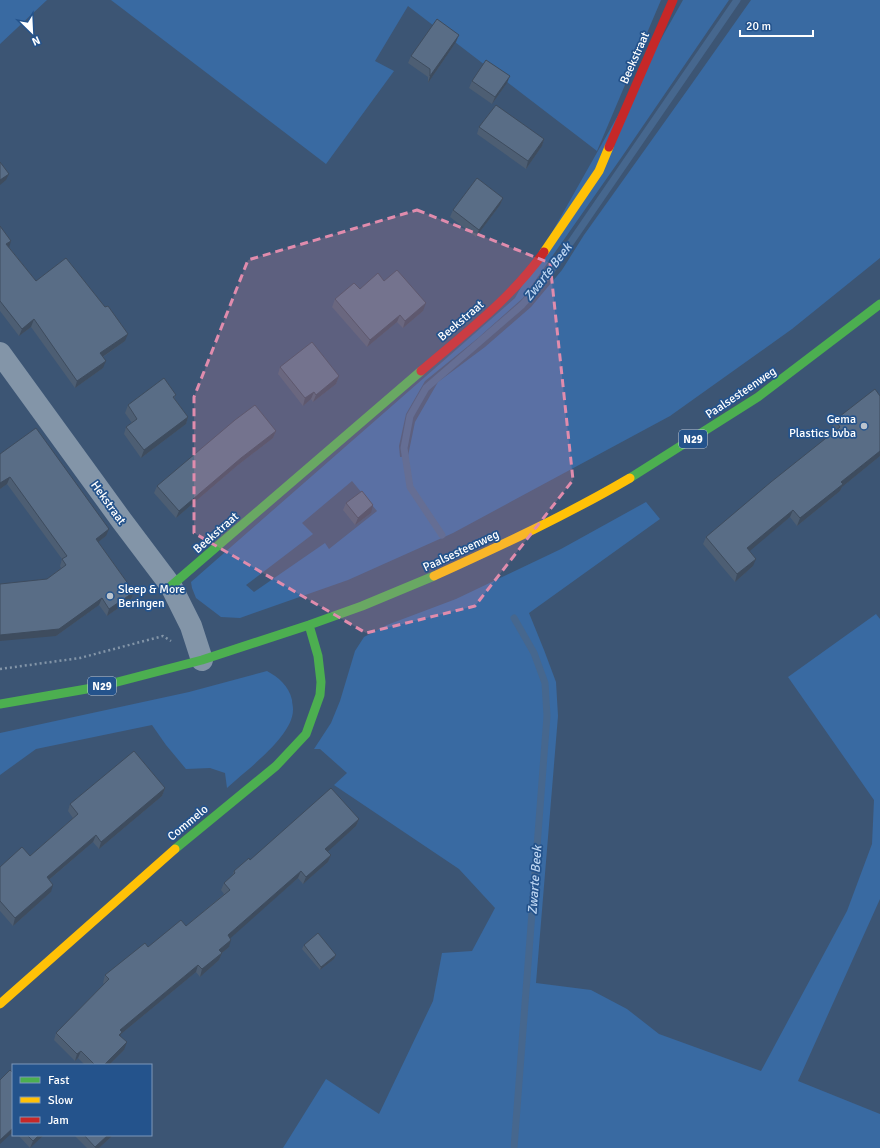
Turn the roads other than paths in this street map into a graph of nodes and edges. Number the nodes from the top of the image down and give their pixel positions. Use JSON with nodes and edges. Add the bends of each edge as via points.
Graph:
{"nodes":[{"id":1,"x":673,"y":0,"type":"edge"},
{"id":2,"x":880,"y":304,"type":"edge"},
{"id":3,"x":0,"y":353,"type":"edge"},
{"id":4,"x":171,"y":586,"type":"junction"},
{"id":5,"x":309,"y":625,"type":"junction"},
{"id":6,"x":202,"y":660,"type":"junction"},
{"id":7,"x":0,"y":704,"type":"edge"},
{"id":8,"x":0,"y":1004,"type":"edge"}],
"edges":[{"from":1,"to":4,"type":"street","name":"Beekstraat","via":[[598,171],[534,266],[497,306]]},
{"from":2,"to":5,"type":"street","name":"Paalsesteenweg","number":"N29","via":[[758,397],[680,448],[621,482],[491,550],[421,582]]},
{"from":3,"to":4,"type":"street","name":"Hekstraat"},
{"from":4,"to":6,"type":"street","name":"Hekstraat","via":[[190,626]]},
{"from":5,"to":6,"type":"street","name":"Paalsesteenweg","number":"N29"},
{"from":5,"to":8,"type":"street","name":"Commelo","via":[[318,656],[321,682],[320,695],[306,734],[276,766],[185,841]]},
{"from":6,"to":7,"type":"street","name":"Paalsesteenweg","number":"N29","via":[[98,687]]}]}
